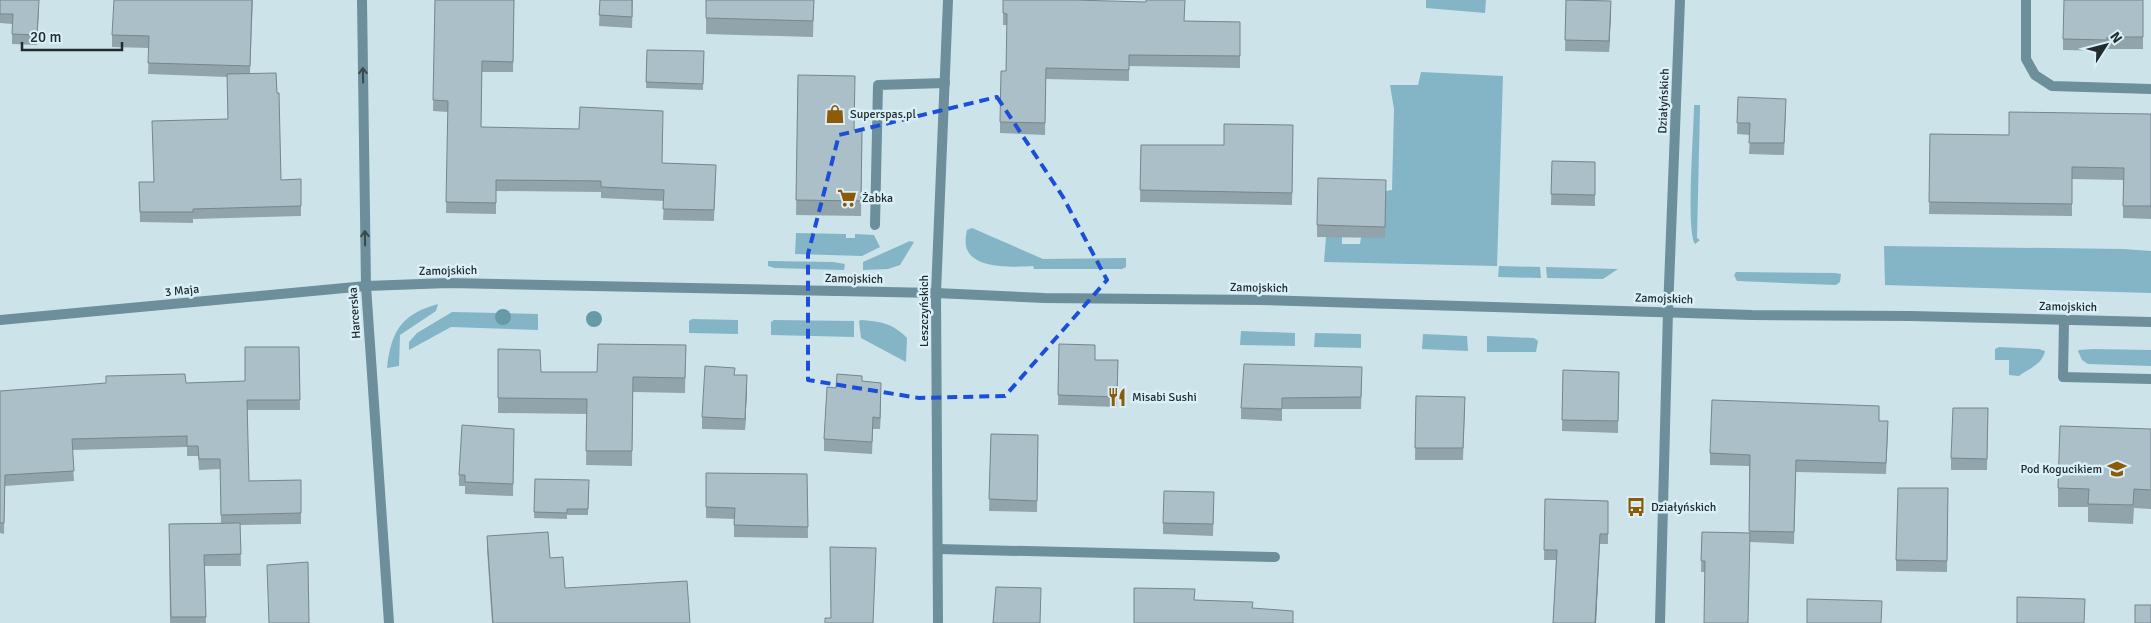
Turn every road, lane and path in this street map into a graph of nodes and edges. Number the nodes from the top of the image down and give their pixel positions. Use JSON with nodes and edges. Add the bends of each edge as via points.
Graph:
{"nodes":[{"id":1,"x":362,"y":0,"type":"edge"},
{"id":2,"x":948,"y":0,"type":"edge"},
{"id":3,"x":1680,"y":0,"type":"edge"},
{"id":4,"x":2026,"y":0,"type":"edge"},
{"id":5,"x":945,"y":83,"type":"junction"},
{"id":6,"x":2151,"y":89,"type":"edge"},
{"id":7,"x":875,"y":225,"type":"dead end"},
{"id":8,"x":366,"y":286,"type":"junction"},
{"id":9,"x":936,"y":293,"type":"junction"},
{"id":10,"x":1668,"y":311,"type":"junction"},
{"id":11,"x":0,"y":320,"type":"edge"},
{"id":12,"x":2064,"y":320,"type":"junction"},
{"id":13,"x":2151,"y":322,"type":"edge"},
{"id":14,"x":2151,"y":379,"type":"edge"},
{"id":15,"x":938,"y":550,"type":"junction"},
{"id":16,"x":1275,"y":557,"type":"dead end"},
{"id":17,"x":389,"y":623,"type":"edge"},
{"id":18,"x":938,"y":623,"type":"edge"},
{"id":19,"x":1660,"y":623,"type":"edge"}],
"edges":[{"from":8,"to":1,"type":"street","name":"Harcerska","one_way":true},
{"from":2,"to":5,"type":"street","name":"Leszczyńskich"},
{"from":3,"to":10,"type":"street","name":"Działyńskich"},
{"from":4,"to":6,"type":"street","via":[[2026,59],[2035,75],[2052,86]]},
{"from":5,"to":7,"type":"street","via":[[878,85]]},
{"from":5,"to":9,"type":"street","name":"Leszczyńskich"},
{"from":8,"to":9,"type":"street","name":"Zamojskich","via":[[508,283]]},
{"from":8,"to":11,"type":"street","name":"3 Maja"},
{"from":8,"to":17,"type":"street","name":"Harcerska"},
{"from":9,"to":10,"type":"street","name":"Zamojskich"},
{"from":9,"to":15,"type":"street","name":"Leszczyńskich"},
{"from":10,"to":12,"type":"street","name":"Zamojskich"},
{"from":10,"to":19,"type":"street","name":"Działyńskich"},
{"from":12,"to":13,"type":"street","name":"Zamojskich"},
{"from":12,"to":14,"type":"street","via":[[2063,377]]},
{"from":15,"to":16,"type":"street"},
{"from":15,"to":18,"type":"street","name":"Leszczyńskich"}]}
